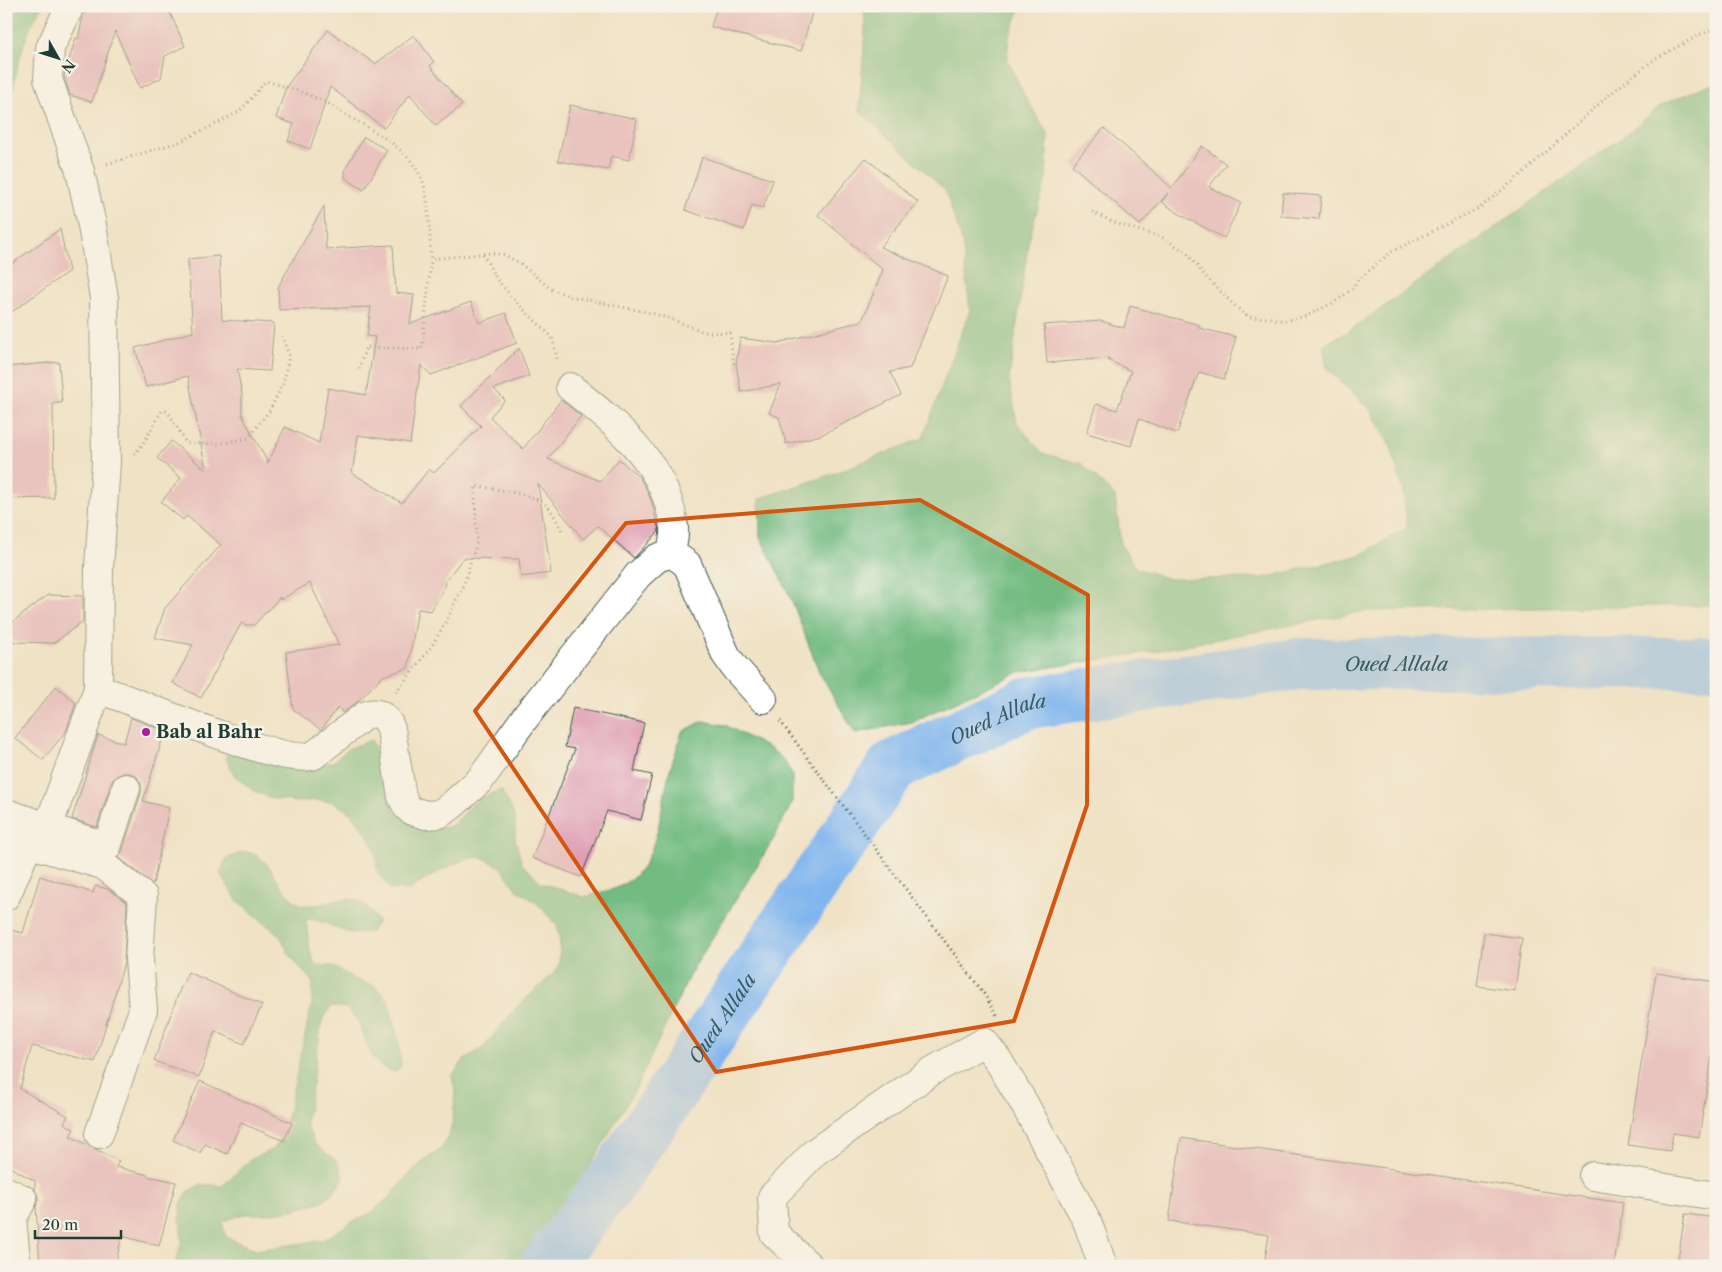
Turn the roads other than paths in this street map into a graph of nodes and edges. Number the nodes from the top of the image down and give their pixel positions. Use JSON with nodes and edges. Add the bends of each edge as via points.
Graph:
{"nodes":[{"id":1,"x":70,"y":6,"type":"edge"},
{"id":2,"x":570,"y":387,"type":"road end"},
{"id":3,"x":672,"y":554,"type":"junction"},
{"id":4,"x":98,"y":689,"type":"junction"},
{"id":5,"x":763,"y":698,"type":"road end"},
{"id":6,"x":126,"y":788,"type":"dead end"},
{"id":7,"x":6,"y":812,"type":"edge"},
{"id":8,"x":27,"y":836,"type":"edge"},
{"id":9,"x":105,"y":856,"type":"junction"},
{"id":10,"x":6,"y":896,"type":"edge"},
{"id":11,"x":99,"y":1134,"type":"dead end"},
{"id":12,"x":1593,"y":1176,"type":"dead end"},
{"id":13,"x":6,"y":1191,"type":"edge"},
{"id":14,"x":1716,"y":1196,"type":"edge"},
{"id":15,"x":6,"y":1254,"type":"edge"},
{"id":16,"x":809,"y":1266,"type":"edge"},
{"id":17,"x":1103,"y":1266,"type":"edge"}],
"edges":[{"from":1,"to":4,"type":"street","via":[[50,48],[48,78],[80,171],[104,298],[106,463],[99,568]]},
{"from":2,"to":3,"type":"street","via":[[612,421],[647,458],[668,498],[674,529]]},
{"from":3,"to":4,"type":"street","via":[[657,558],[638,575],[480,780],[446,811],[433,816],[407,807],[402,797],[391,729],[386,720],[376,713],[364,716],[314,755],[297,758],[233,741]]},
{"from":3,"to":5,"type":"street","via":[[689,568],[726,655]]},
{"from":4,"to":8,"type":"street"},
{"from":6,"to":9,"type":"street"},
{"from":7,"to":8,"type":"street"},
{"from":8,"to":9,"type":"street"},
{"from":8,"to":10,"type":"street"},
{"from":9,"to":11,"type":"street","via":[[143,896],[139,959],[143,1010]]},
{"from":12,"to":14,"type":"street"},
{"from":13,"to":15,"type":"street","via":[[22,1199],[12,1219],[16,1258]]},
{"from":16,"to":17,"type":"street","via":[[774,1234],[772,1196],[815,1152],[932,1071],[984,1042],[1025,1105],[1087,1221]]}]}
